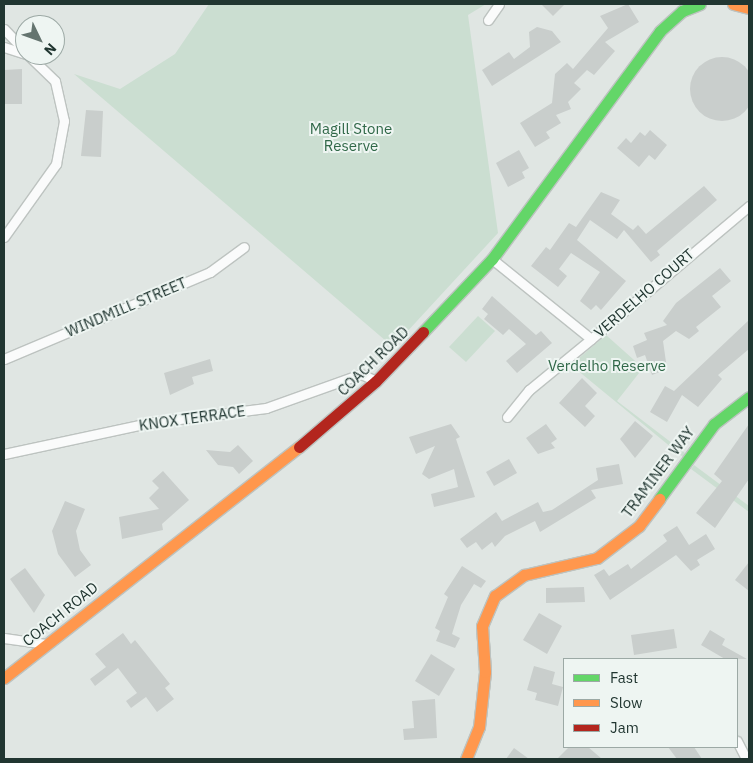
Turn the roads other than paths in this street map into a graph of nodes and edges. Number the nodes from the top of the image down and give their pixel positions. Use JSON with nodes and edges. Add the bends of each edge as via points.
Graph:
{"nodes":[{"id":1,"x":498,"y":4,"type":"edge"},
{"id":2,"x":700,"y":4,"type":"edge"},
{"id":3,"x":733,"y":4,"type":"edge"},
{"id":4,"x":749,"y":8,"type":"edge"},
{"id":5,"x":488,"y":20,"type":"dead end"},
{"id":6,"x":4,"y":29,"type":"edge"},
{"id":7,"x":15,"y":41,"type":"edge"},
{"id":8,"x":38,"y":65,"type":"edge"},
{"id":9,"x":749,"y":206,"type":"edge"},
{"id":10,"x":4,"y":238,"type":"edge"},
{"id":11,"x":244,"y":248,"type":"dead end"},
{"id":12,"x":492,"y":259,"type":"junction"},
{"id":13,"x":590,"y":339,"type":"junction"},
{"id":14,"x":4,"y":359,"type":"edge"},
{"id":15,"x":376,"y":381,"type":"junction"},
{"id":16,"x":749,"y":397,"type":"edge"},
{"id":17,"x":507,"y":417,"type":"dead end"},
{"id":18,"x":4,"y":454,"type":"edge"},
{"id":19,"x":4,"y":638,"type":"edge"},
{"id":20,"x":46,"y":644,"type":"junction"},
{"id":21,"x":4,"y":678,"type":"edge"},
{"id":22,"x":738,"y":743,"type":"edge"},
{"id":23,"x":466,"y":759,"type":"edge"},
{"id":24,"x":746,"y":759,"type":"edge"}],
"edges":[{"from":1,"to":5,"type":"street"},
{"from":2,"to":12,"type":"street","name":"COACH ROAD","via":[[682,11],[660,31]]},
{"from":3,"to":4,"type":"street"},
{"from":6,"to":7,"type":"street"},
{"from":8,"to":10,"type":"street","via":[[55,81],[64,121],[56,164]]},
{"from":9,"to":13,"type":"street","name":"VERDELHO COURT"},
{"from":11,"to":14,"type":"street","name":"WINDMILL STREET","via":[[210,272]]},
{"from":12,"to":13,"type":"street","name":"VERDELHO COURT"},
{"from":12,"to":15,"type":"street","name":"COACH ROAD"},
{"from":13,"to":17,"type":"street","via":[[529,390]]},
{"from":15,"to":18,"type":"street","name":"KNOX TERRACE","via":[[361,374],[266,408],[148,423]]},
{"from":15,"to":20,"type":"street","name":"COACH ROAD","via":[[233,502]]},
{"from":16,"to":23,"type":"street","name":"TRAMINER WAY","via":[[714,424],[639,526],[597,558],[524,575],[495,596],[482,626],[485,672],[479,727]]},
{"from":19,"to":20,"type":"street"},
{"from":20,"to":21,"type":"street","name":"COACH ROAD"},
{"from":22,"to":24,"type":"street"}]}
